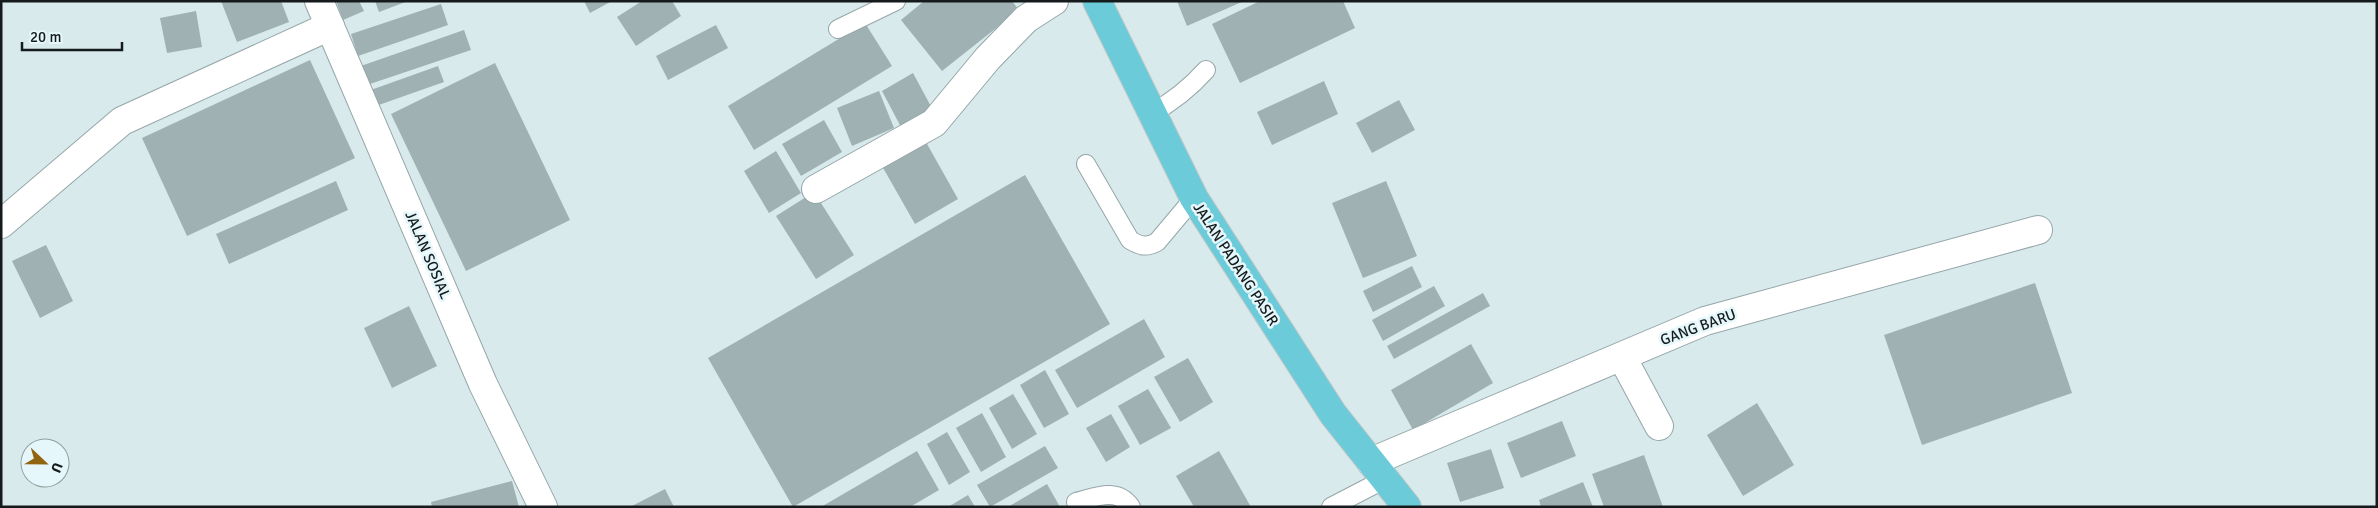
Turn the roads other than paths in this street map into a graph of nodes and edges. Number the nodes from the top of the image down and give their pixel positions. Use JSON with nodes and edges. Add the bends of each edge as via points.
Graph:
{"nodes":[{"id":1,"x":319,"y":1,"type":"edge"},
{"id":2,"x":896,"y":1,"type":"edge"},
{"id":3,"x":1054,"y":1,"type":"edge"},
{"id":4,"x":1097,"y":1,"type":"edge"},
{"id":5,"x":330,"y":26,"type":"junction"},
{"id":6,"x":838,"y":29,"type":"dead end"},
{"id":7,"x":1206,"y":70,"type":"dead end"},
{"id":8,"x":1152,"y":113,"type":"junction"},
{"id":9,"x":1086,"y":164,"type":"dead end"},
{"id":10,"x":816,"y":189,"type":"dead end"},
{"id":11,"x":1194,"y":198,"type":"junction"},
{"id":12,"x":1,"y":224,"type":"edge"},
{"id":13,"x":2038,"y":230,"type":"dead end"},
{"id":14,"x":1622,"y":357,"type":"junction"},
{"id":15,"x":1659,"y":426,"type":"dead end"},
{"id":16,"x":1378,"y":470,"type":"junction"},
{"id":17,"x":1076,"y":502,"type":"dead end"},
{"id":18,"x":543,"y":507,"type":"edge"},
{"id":19,"x":1131,"y":507,"type":"edge"},
{"id":20,"x":1331,"y":507,"type":"edge"},
{"id":21,"x":1407,"y":507,"type":"edge"}],
"edges":[{"from":1,"to":5,"type":"street","name":"JALAN SOSIAL"},
{"from":2,"to":6,"type":"lane"},
{"from":3,"to":10,"type":"street","via":[[1026,19],[988,58],[934,123]]},
{"from":4,"to":8,"type":"highway","name":"JALAN PADANG PASIR"},
{"from":5,"to":12,"type":"street","via":[[122,121]]},
{"from":5,"to":18,"type":"street","name":"JALAN SOSIAL","via":[[483,384]]},
{"from":7,"to":8,"type":"lane","via":[[1189,90]]},
{"from":8,"to":11,"type":"highway","name":"JALAN PADANG PASIR"},
{"from":9,"to":11,"type":"lane","via":[[1130,240],[1140,246],[1157,242]]},
{"from":11,"to":16,"type":"highway","name":"JALAN PADANG PASIR","via":[[1333,414]]},
{"from":13,"to":14,"type":"street","name":"GANG BARU","via":[[1705,322]]},
{"from":14,"to":15,"type":"street"},
{"from":14,"to":16,"type":"street","name":"GANG BARU"},
{"from":16,"to":20,"type":"lane"},
{"from":16,"to":21,"type":"highway","name":"JALAN PADANG PASIR"},
{"from":17,"to":19,"type":"lane","via":[[1110,494],[1124,498]]}]}
